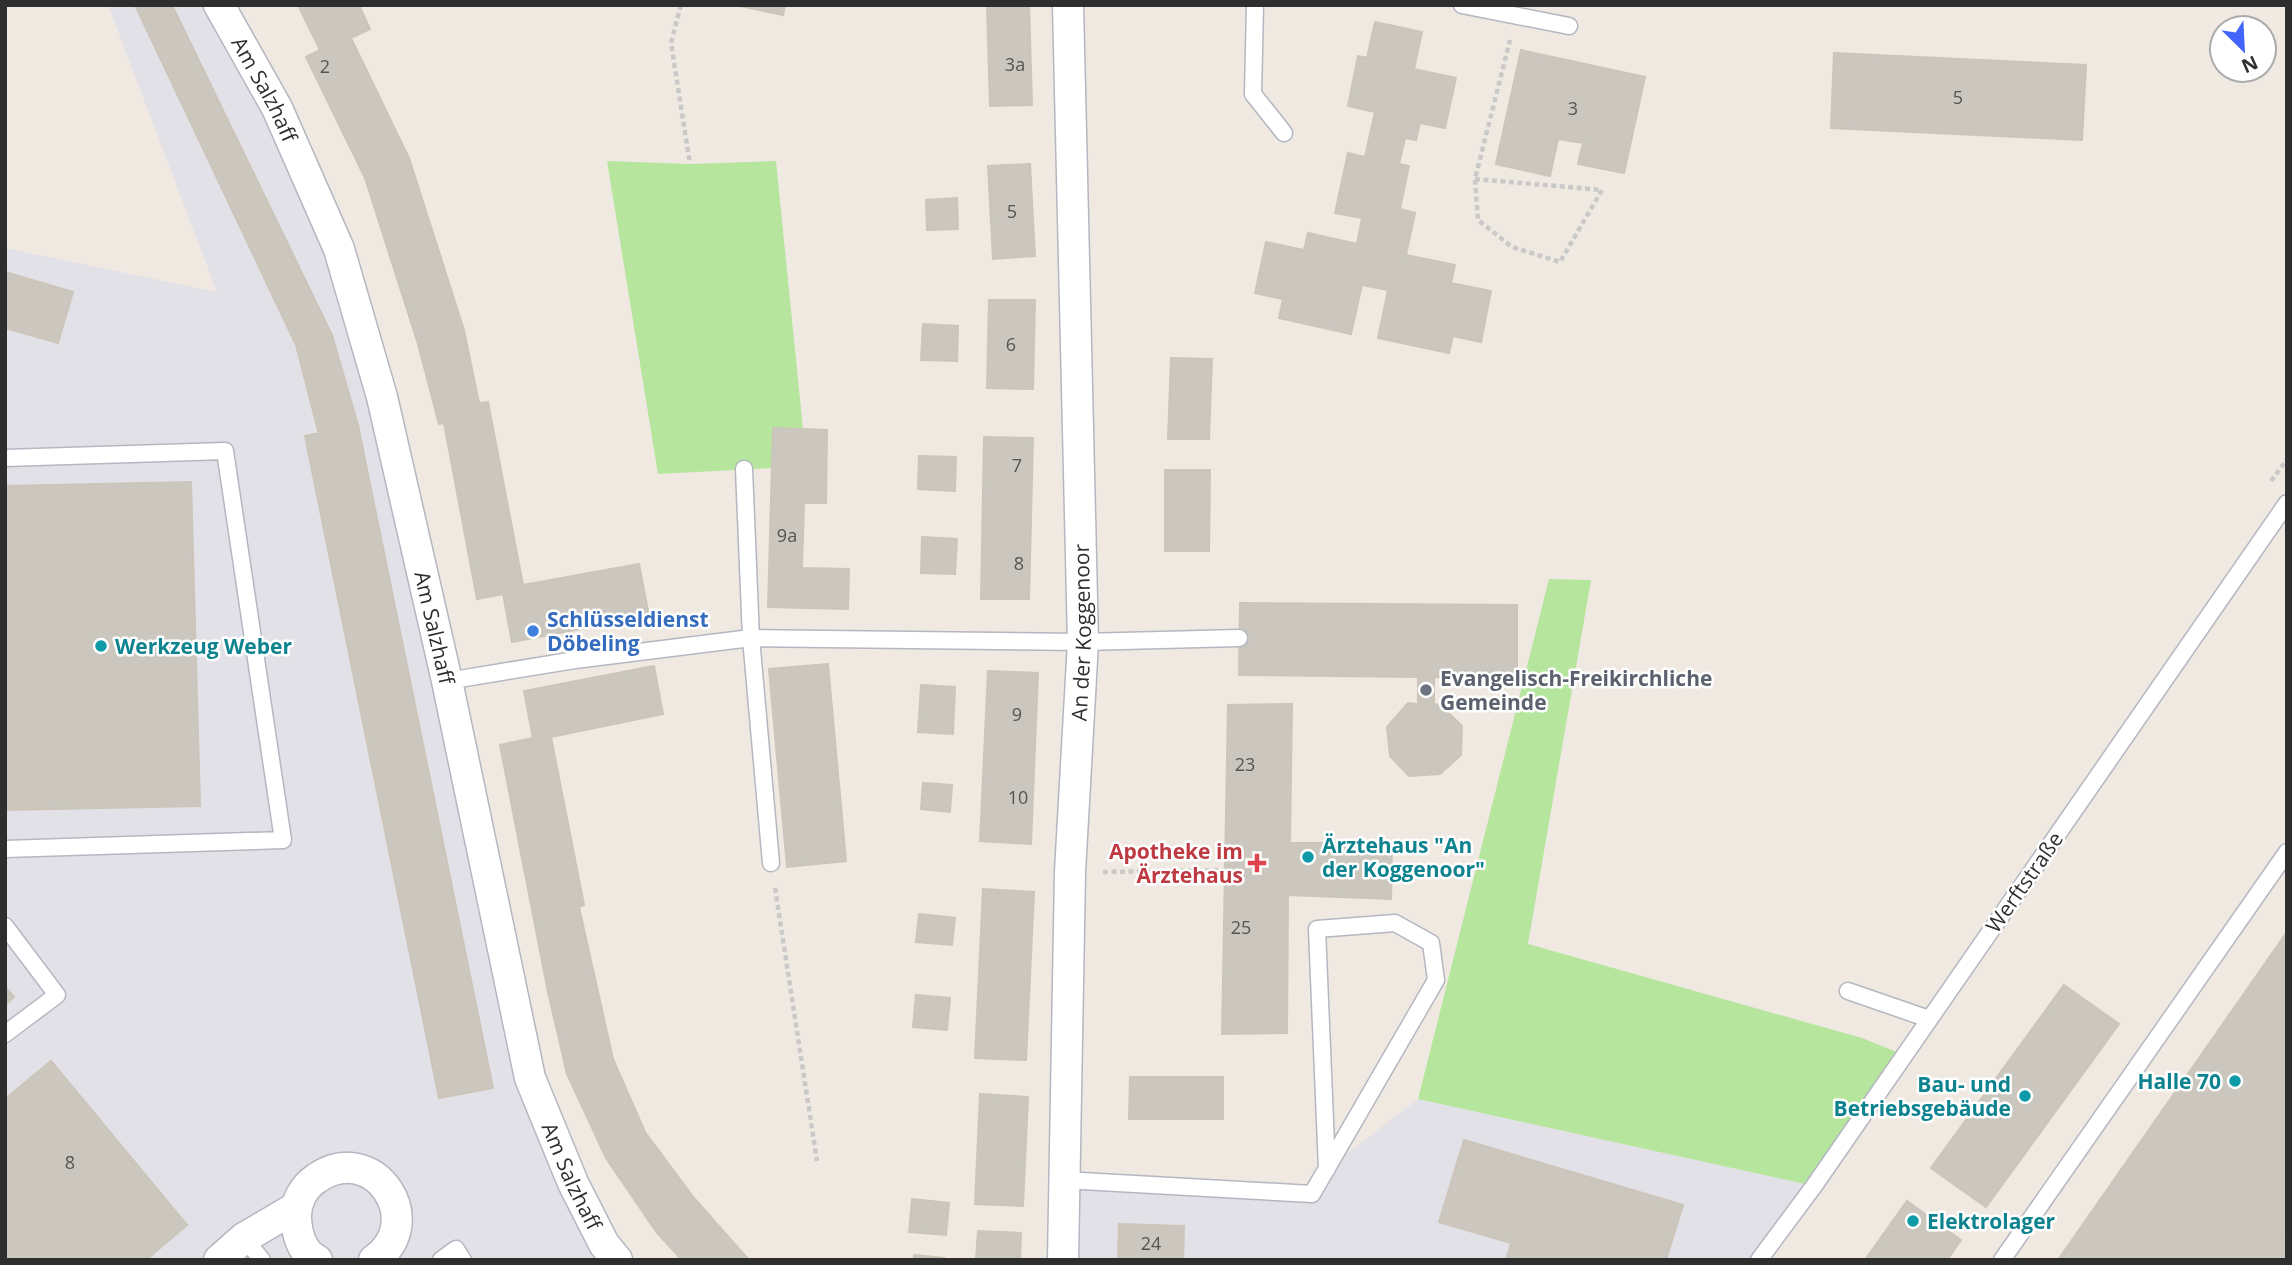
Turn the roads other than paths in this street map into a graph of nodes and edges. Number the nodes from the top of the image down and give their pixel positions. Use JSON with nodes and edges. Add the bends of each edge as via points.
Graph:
{"nodes":[{"id":1,"x":219,"y":5,"type":"edge"},
{"id":2,"x":1068,"y":5,"type":"edge"},
{"id":3,"x":1255,"y":5,"type":"edge"},
{"id":4,"x":1462,"y":5,"type":"edge"},
{"id":5,"x":1569,"y":26,"type":"dead end"},
{"id":6,"x":1284,"y":133,"type":"dead end"},
{"id":7,"x":5,"y":458,"type":"edge"},
{"id":8,"x":744,"y":469,"type":"dead end"},
{"id":9,"x":2287,"y":503,"type":"edge"},
{"id":10,"x":751,"y":638,"type":"junction"},
{"id":11,"x":1239,"y":638,"type":"dead end"},
{"id":12,"x":1083,"y":642,"type":"junction"},
{"id":13,"x":447,"y":681,"type":"junction"},
{"id":14,"x":5,"y":849,"type":"edge"},
{"id":15,"x":2287,"y":852,"type":"edge"},
{"id":16,"x":771,"y":863,"type":"road end"},
{"id":17,"x":5,"y":926,"type":"edge"},
{"id":18,"x":1848,"y":990,"type":"dead end"},
{"id":19,"x":1929,"y":1019,"type":"junction"},
{"id":20,"x":5,"y":1034,"type":"edge"},
{"id":21,"x":1327,"y":1169,"type":"junction"},
{"id":22,"x":1063,"y":1180,"type":"junction"},
{"id":23,"x":295,"y":1208,"type":"junction"},
{"id":24,"x":253,"y":1249,"type":"edge"},
{"id":25,"x":219,"y":1260,"type":"edge"},
{"id":26,"x":317,"y":1260,"type":"edge"},
{"id":27,"x":374,"y":1260,"type":"edge"},
{"id":28,"x":441,"y":1260,"type":"edge"},
{"id":29,"x":463,"y":1260,"type":"edge"},
{"id":30,"x":617,"y":1260,"type":"edge"},
{"id":31,"x":1063,"y":1260,"type":"edge"},
{"id":32,"x":1759,"y":1260,"type":"edge"},
{"id":33,"x":2002,"y":1260,"type":"edge"}],
"edges":[{"from":1,"to":13,"type":"street","name":"Am Salzhaff","via":[[277,108],[339,249],[382,397]]},
{"from":2,"to":12,"type":"street","name":"An der Koggenoor"},
{"from":3,"to":6,"type":"lane","via":[[1253,94]]},
{"from":4,"to":5,"type":"lane"},
{"from":7,"to":14,"type":"lane","via":[[225,451],[283,840]]},
{"from":8,"to":10,"type":"lane"},
{"from":9,"to":19,"type":"lane","name":"Werftstraße"},
{"from":10,"to":12,"type":"lane"},
{"from":10,"to":13,"type":"lane"},
{"from":10,"to":16,"type":"lane"},
{"from":11,"to":12,"type":"lane"},
{"from":12,"to":22,"type":"street","name":"An der Koggenoor","via":[[1070,872]]},
{"from":13,"to":30,"type":"street","name":"Am Salzhaff","via":[[530,1078],[573,1184]]},
{"from":15,"to":33,"type":"lane"},
{"from":17,"to":20,"type":"lane","via":[[57,995]]},
{"from":18,"to":19,"type":"lane"},
{"from":19,"to":32,"type":"lane","name":"Werftstraße"},
{"from":21,"to":21,"type":"lane","via":[[1436,979],[1431,943],[1395,923],[1317,929]]},
{"from":21,"to":22,"type":"lane","via":[[1312,1194]]},
{"from":22,"to":31,"type":"street","name":"An der Koggenoor"},
{"from":23,"to":24,"type":"street"},
{"from":23,"to":26,"type":"street","via":[[297,1235]]},
{"from":23,"to":27,"type":"street","via":[[307,1185],[329,1170],[356,1167],[380,1180],[395,1202],[397,1228],[385,1252]]},
{"from":24,"to":25,"type":"street"},
{"from":28,"to":29,"type":"lane","via":[[456,1249]]}]}
